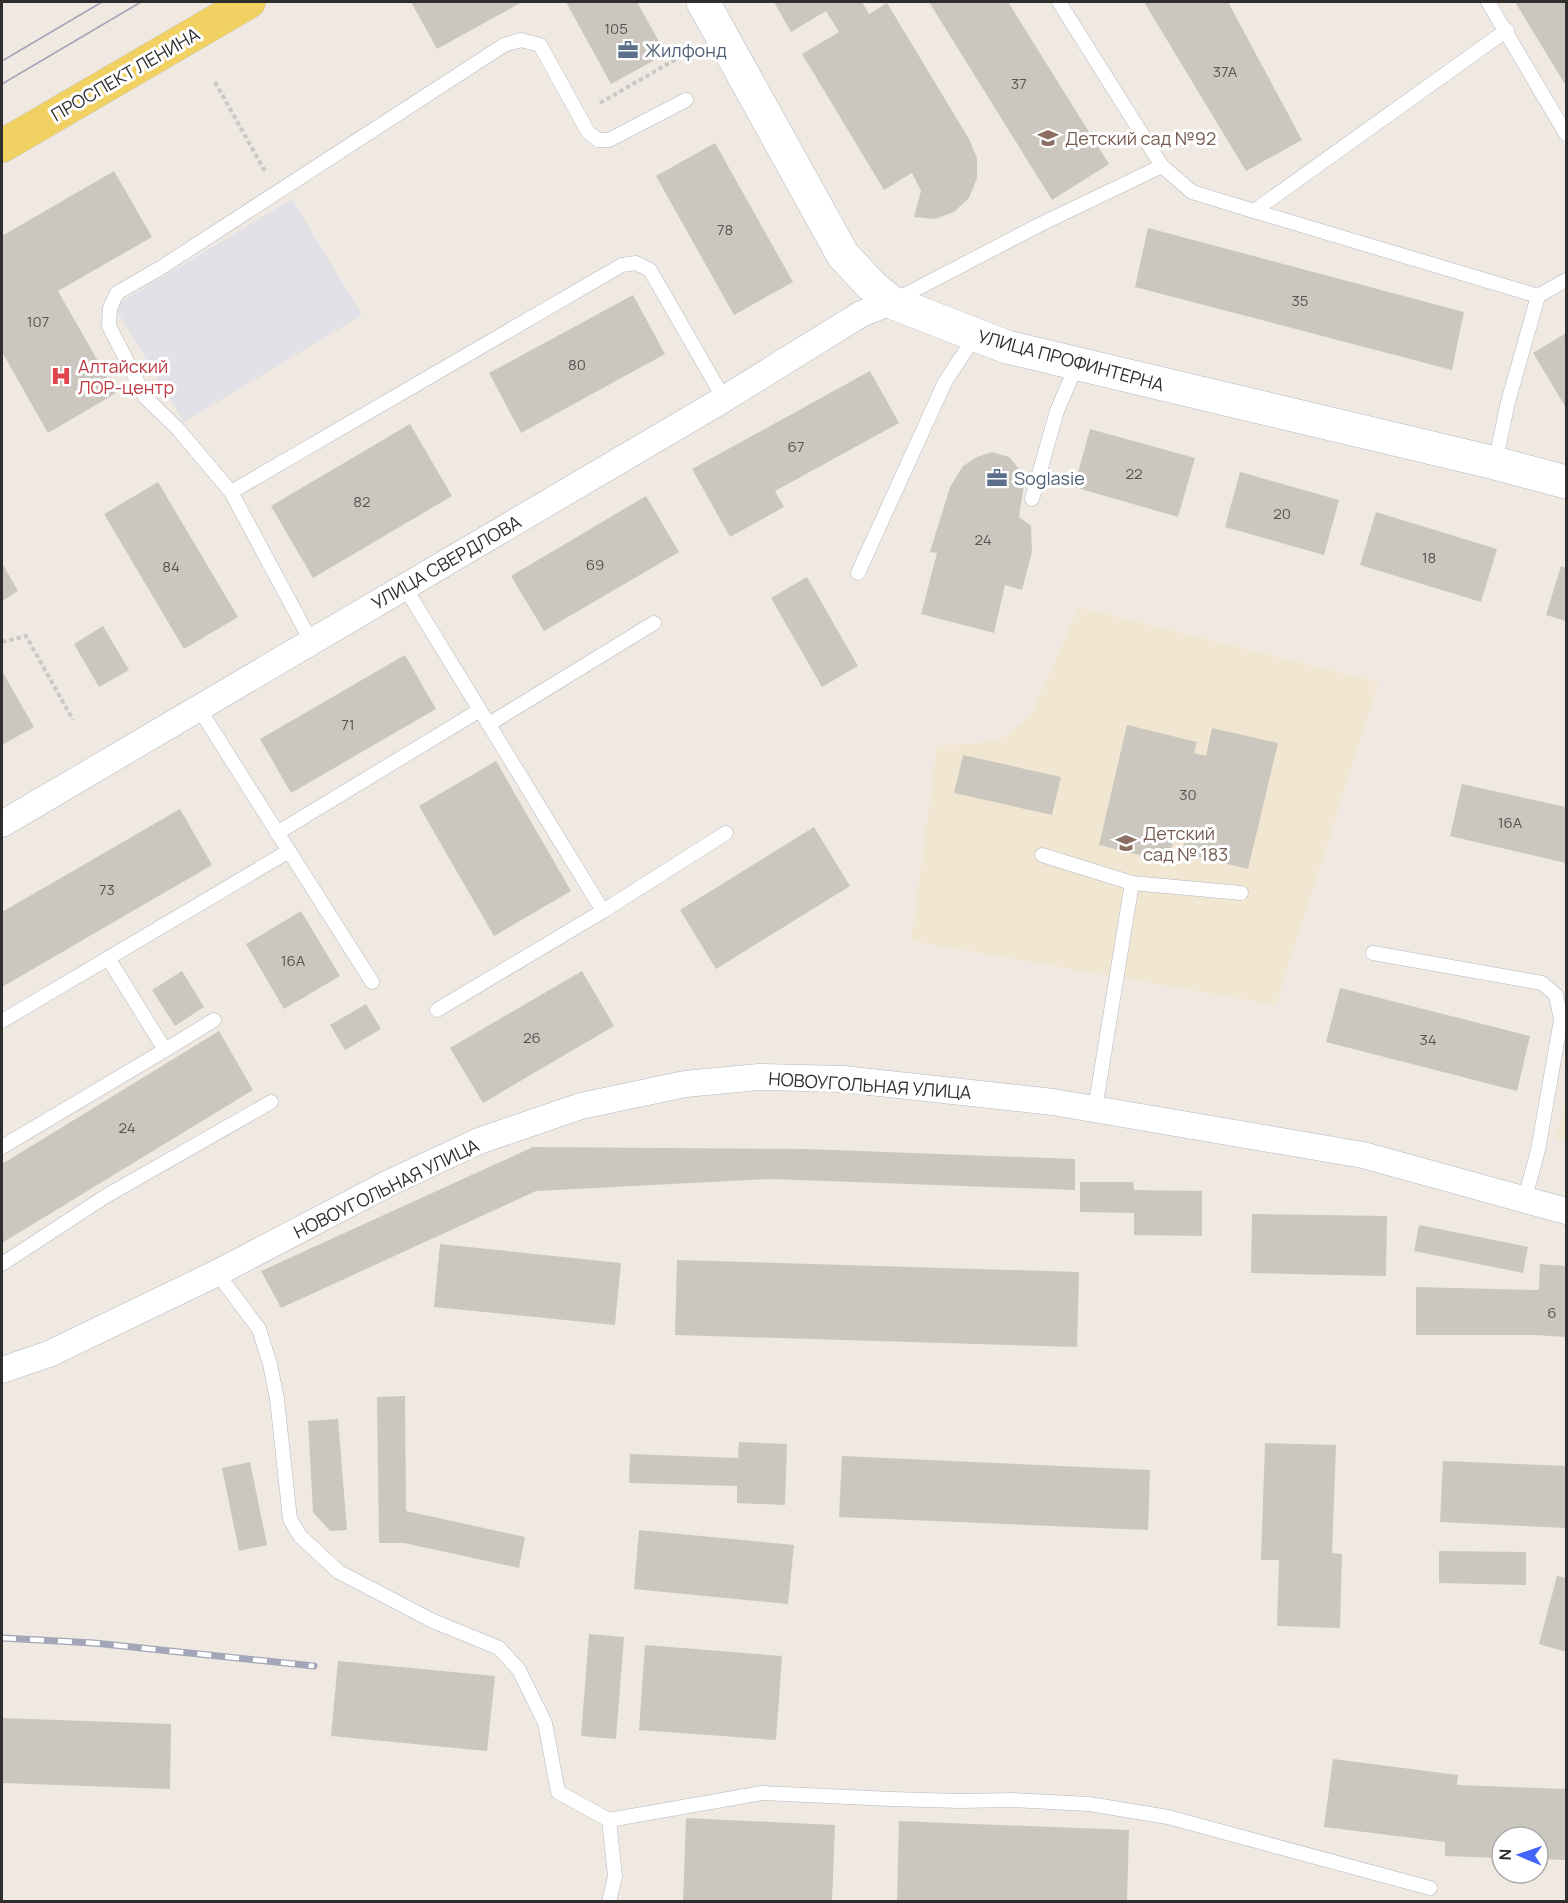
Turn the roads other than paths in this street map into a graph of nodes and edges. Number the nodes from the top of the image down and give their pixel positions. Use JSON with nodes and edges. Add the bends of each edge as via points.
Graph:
{"nodes":[{"id":1,"x":249,"y":2,"type":"edge"},
{"id":2,"x":703,"y":2,"type":"edge"},
{"id":3,"x":1059,"y":2,"type":"edge"},
{"id":4,"x":1488,"y":2,"type":"edge"},
{"id":5,"x":1507,"y":30,"type":"junction"},
{"id":6,"x":686,"y":100,"type":"dead end"},
{"id":7,"x":1566,"y":134,"type":"edge"},
{"id":8,"x":2,"y":146,"type":"edge"},
{"id":9,"x":1162,"y":166,"type":"junction"},
{"id":10,"x":1254,"y":211,"type":"junction"},
{"id":11,"x":1566,"y":279,"type":"edge"},
{"id":12,"x":1538,"y":296,"type":"junction"},
{"id":13,"x":891,"y":302,"type":"junction"},
{"id":14,"x":975,"y":336,"type":"junction"},
{"id":15,"x":1077,"y":364,"type":"junction"},
{"id":16,"x":724,"y":399,"type":"junction"},
{"id":17,"x":1495,"y":463,"type":"junction"},
{"id":18,"x":1566,"y":482,"type":"edge"},
{"id":19,"x":231,"y":492,"type":"junction"},
{"id":20,"x":1032,"y":499,"type":"dead end"},
{"id":21,"x":858,"y":573,"type":"dead end"},
{"id":22,"x":405,"y":586,"type":"junction"},
{"id":23,"x":654,"y":623,"type":"dead end"},
{"id":24,"x":311,"y":641,"type":"junction"},
{"id":25,"x":198,"y":707,"type":"junction"},
{"id":26,"x":480,"y":710,"type":"junction"},
{"id":27,"x":489,"y":724,"type":"junction"},
{"id":28,"x":2,"y":824,"type":"edge"},
{"id":29,"x":277,"y":833,"type":"junction"},
{"id":30,"x":726,"y":833,"type":"dead end"},
{"id":31,"x":289,"y":851,"type":"junction"},
{"id":32,"x":1042,"y":855,"type":"dead end"},
{"id":33,"x":1132,"y":883,"type":"junction"},
{"id":34,"x":1241,"y":893,"type":"dead end"},
{"id":35,"x":603,"y":911,"type":"junction"},
{"id":36,"x":1373,"y":953,"type":"dead end"},
{"id":37,"x":108,"y":958,"type":"junction"},
{"id":38,"x":372,"y":982,"type":"dead end"},
{"id":39,"x":437,"y":1010,"type":"dead end"},
{"id":40,"x":214,"y":1020,"type":"dead end"},
{"id":41,"x":2,"y":1021,"type":"edge"},
{"id":42,"x":165,"y":1050,"type":"junction"},
{"id":43,"x":271,"y":1102,"type":"dead end"},
{"id":44,"x":1095,"y":1109,"type":"junction"},
{"id":45,"x":2,"y":1147,"type":"edge"},
{"id":46,"x":1525,"y":1198,"type":"junction"},
{"id":47,"x":1566,"y":1211,"type":"edge"},
{"id":48,"x":2,"y":1264,"type":"edge"},
{"id":49,"x":218,"y":1273,"type":"junction"},
{"id":50,"x":2,"y":1370,"type":"edge"},
{"id":51,"x":609,"y":1820,"type":"junction"},
{"id":52,"x":1430,"y":1888,"type":"dead end"},
{"id":53,"x":609,"y":1902,"type":"edge"}],
"edges":[{"from":1,"to":8,"type":"main road","name":"ПРОСПЕКТ ЛЕНИНА"},
{"from":2,"to":13,"type":"street","name":"УЛИЦА ПРОФИНТЕРНА","via":[[843,255]]},
{"from":3,"to":9,"type":"lane"},
{"from":4,"to":5,"type":"lane"},
{"from":5,"to":7,"type":"lane"},
{"from":5,"to":10,"type":"lane"},
{"from":6,"to":19,"type":"lane","via":[[609,141],[598,140],[588,132],[540,45],[520,40],[504,45],[117,293],[110,308],[109,326],[146,396]]},
{"from":9,"to":10,"type":"lane","via":[[1192,192]]},
{"from":9,"to":13,"type":"lane"},
{"from":10,"to":12,"type":"lane"},
{"from":11,"to":12,"type":"lane"},
{"from":12,"to":17,"type":"lane"},
{"from":13,"to":14,"type":"street","name":"УЛИЦА ПРОФИНТЕРНА"},
{"from":13,"to":16,"type":"street","name":"УЛИЦА СВЕРДЛОВА","via":[[861,314]]},
{"from":14,"to":15,"type":"street","name":"УЛИЦА ПРОФИНТЕРНА","via":[[1007,348]]},
{"from":14,"to":21,"type":"lane","via":[[945,382]]},
{"from":15,"to":17,"type":"street","name":"УЛИЦА ПРОФИНТЕРНА"},
{"from":15,"to":20,"type":"lane","via":[[1057,411]]},
{"from":16,"to":19,"type":"lane","via":[[650,270],[636,263],[622,265]]},
{"from":16,"to":22,"type":"street","name":"УЛИЦА СВЕРДЛОВА"},
{"from":17,"to":18,"type":"street","name":"УЛИЦА ПРОФИНТЕРНА"},
{"from":19,"to":24,"type":"lane"},
{"from":22,"to":24,"type":"street","name":"УЛИЦА СВЕРДЛОВА"},
{"from":22,"to":26,"type":"lane"},
{"from":23,"to":27,"type":"lane"},
{"from":24,"to":25,"type":"street","name":"УЛИЦА СВЕРДЛОВА"},
{"from":25,"to":28,"type":"street","name":"УЛИЦА СВЕРДЛОВА"},
{"from":25,"to":29,"type":"lane"},
{"from":26,"to":27,"type":"lane"},
{"from":26,"to":29,"type":"lane"},
{"from":27,"to":35,"type":"lane"},
{"from":29,"to":31,"type":"lane"},
{"from":30,"to":35,"type":"lane"},
{"from":31,"to":37,"type":"lane"},
{"from":31,"to":38,"type":"lane"},
{"from":32,"to":33,"type":"lane"},
{"from":33,"to":34,"type":"lane"},
{"from":33,"to":44,"type":"lane"},
{"from":35,"to":39,"type":"lane"},
{"from":36,"to":46,"type":"lane","via":[[1542,983],[1556,995],[1561,1020],[1538,1150]]},
{"from":37,"to":41,"type":"lane"},
{"from":37,"to":42,"type":"lane"},
{"from":40,"to":42,"type":"lane"},
{"from":42,"to":45,"type":"lane"},
{"from":43,"to":48,"type":"lane","via":[[106,1196]]},
{"from":44,"to":46,"type":"street","name":"НОВОУГОЛЬНАЯ УЛИЦА","via":[[1363,1155]]},
{"from":44,"to":49,"type":"street","name":"НОВОУГОЛЬНАЯ УЛИЦА","via":[[843,1079],[759,1077],[685,1084],[581,1106],[479,1141]]},
{"from":46,"to":47,"type":"street","name":"НОВОУГОЛЬНАЯ УЛИЦА"},
{"from":49,"to":50,"type":"street","name":"НОВОУГОЛЬНАЯ УЛИЦА","via":[[49,1354]]},
{"from":49,"to":51,"type":"lane","via":[[259,1329],[270,1364],[278,1398],[290,1519],[300,1536],[339,1572],[433,1621],[499,1648],[519,1670],[545,1723],[558,1792]]},
{"from":51,"to":52,"type":"lane","via":[[762,1793],[1089,1804],[1168,1817]]},
{"from":51,"to":53,"type":"lane","via":[[615,1876]]}]}
